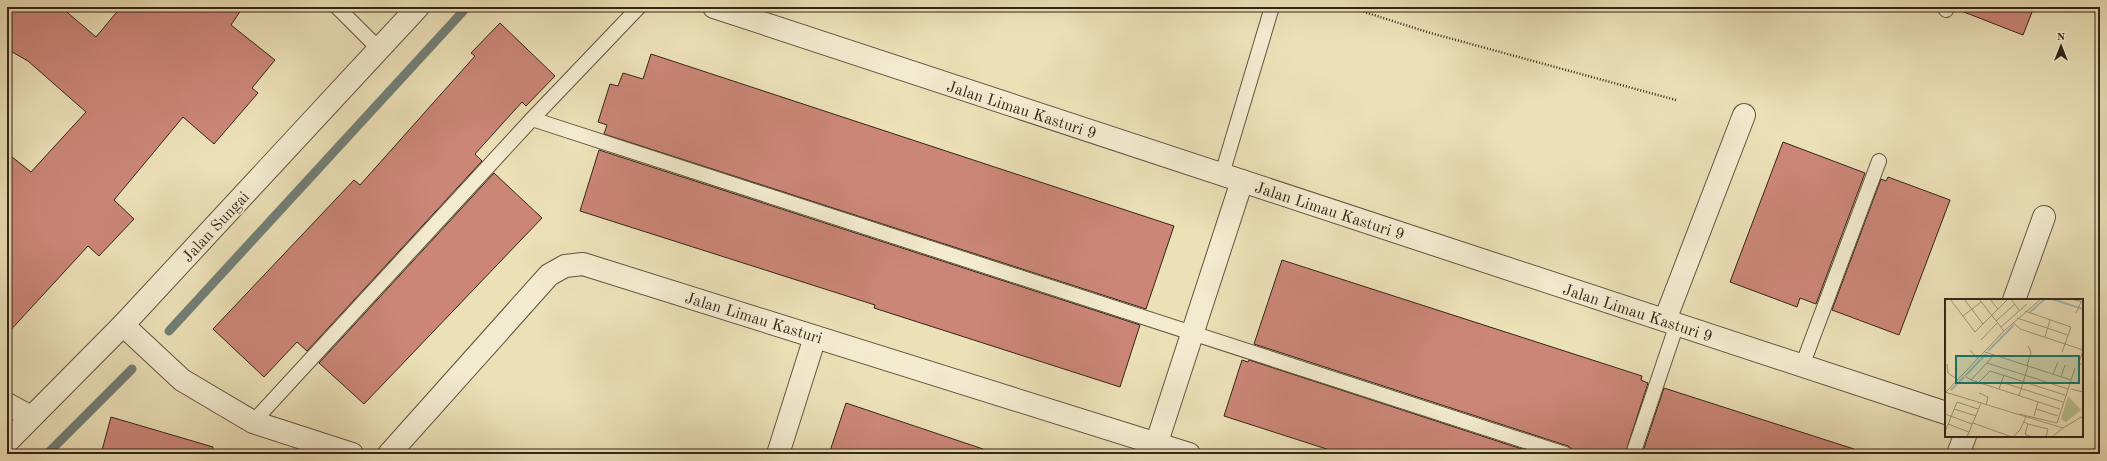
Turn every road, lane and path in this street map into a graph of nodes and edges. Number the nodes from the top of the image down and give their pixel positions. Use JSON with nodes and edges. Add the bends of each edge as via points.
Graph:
{"nodes":[{"id":1,"x":337,"y":7,"type":"edge"},
{"id":2,"x":418,"y":7,"type":"edge"},
{"id":3,"x":639,"y":7,"type":"edge"},
{"id":4,"x":714,"y":7,"type":"edge"},
{"id":5,"x":1272,"y":7,"type":"edge"},
{"id":6,"x":1349,"y":7,"type":"edge"},
{"id":7,"x":379,"y":49,"type":"junction"},
{"id":8,"x":1676,"y":100,"type":"dead end"},
{"id":9,"x":1744,"y":115,"type":"dead end"},
{"id":10,"x":532,"y":119,"type":"junction"},
{"id":11,"x":1879,"y":161,"type":"dead end"},
{"id":12,"x":1222,"y":174,"type":"junction"},
{"id":13,"x":1242,"y":181,"type":"junction"},
{"id":14,"x":2044,"y":217,"type":"dead end"},
{"id":15,"x":2014,"y":299,"type":"edge"},
{"id":16,"x":1671,"y":322,"type":"junction"},
{"id":17,"x":123,"y":325,"type":"junction"},
{"id":18,"x":1193,"y":333,"type":"junction"},
{"id":19,"x":815,"y":337,"type":"junction"},
{"id":20,"x":1802,"y":366,"type":"junction"},
{"id":21,"x":7,"y":404,"type":"edge"},
{"id":22,"x":1945,"y":413,"type":"edge"},
{"id":23,"x":31,"y":417,"type":"junction"},
{"id":24,"x":253,"y":422,"type":"junction"},
{"id":25,"x":1965,"y":437,"type":"edge"},
{"id":26,"x":7,"y":442,"type":"edge"},
{"id":27,"x":1155,"y":449,"type":"edge"},
{"id":28,"x":352,"y":454,"type":"edge"},
{"id":29,"x":389,"y":454,"type":"edge"},
{"id":30,"x":778,"y":454,"type":"edge"},
{"id":31,"x":1189,"y":454,"type":"edge"},
{"id":32,"x":1565,"y":454,"type":"edge"},
{"id":33,"x":1632,"y":454,"type":"edge"},
{"id":34,"x":1958,"y":454,"type":"edge"}],
"edges":[{"from":1,"to":7,"type":"lane"},
{"from":2,"to":7,"type":"street","name":"Jalan Sungai"},
{"from":3,"to":10,"type":"lane"},
{"from":4,"to":12,"type":"street","name":"Jalan Limau Kasturi 9"},
{"from":5,"to":12,"type":"lane"},
{"from":6,"to":8,"type":"path","via":[[1427,32]]},
{"from":7,"to":17,"type":"street","name":"Jalan Sungai"},
{"from":9,"to":16,"type":"street"},
{"from":10,"to":18,"type":"lane"},
{"from":10,"to":24,"type":"lane"},
{"from":11,"to":20,"type":"lane"},
{"from":12,"to":13,"type":"street","name":"Jalan Limau Kasturi 9"},
{"from":13,"to":16,"type":"street","name":"Jalan Limau Kasturi 9"},
{"from":13,"to":18,"type":"street"},
{"from":14,"to":15,"type":"street"},
{"from":16,"to":20,"type":"street","name":"Jalan Limau Kasturi 9"},
{"from":16,"to":33,"type":"lane"},
{"from":17,"to":23,"type":"street","name":"Jalan Sungai"},
{"from":17,"to":24,"type":"street","via":[[182,380]]},
{"from":18,"to":27,"type":"street"},
{"from":18,"to":32,"type":"lane"},
{"from":19,"to":27,"type":"street","name":"Jalan Limau Kasturi"},
{"from":19,"to":29,"type":"street","name":"Jalan Limau Kasturi","via":[[583,264],[565,266],[549,275]]},
{"from":19,"to":30,"type":"street"},
{"from":20,"to":22,"type":"street","name":"Jalan Limau Kasturi 9"},
{"from":21,"to":23,"type":"street"},
{"from":23,"to":26,"type":"street","name":"Jalan Sungai"},
{"from":24,"to":28,"type":"street"},
{"from":25,"to":34,"type":"street"},
{"from":27,"to":31,"type":"street","name":"Jalan Limau Kasturi"}]}
